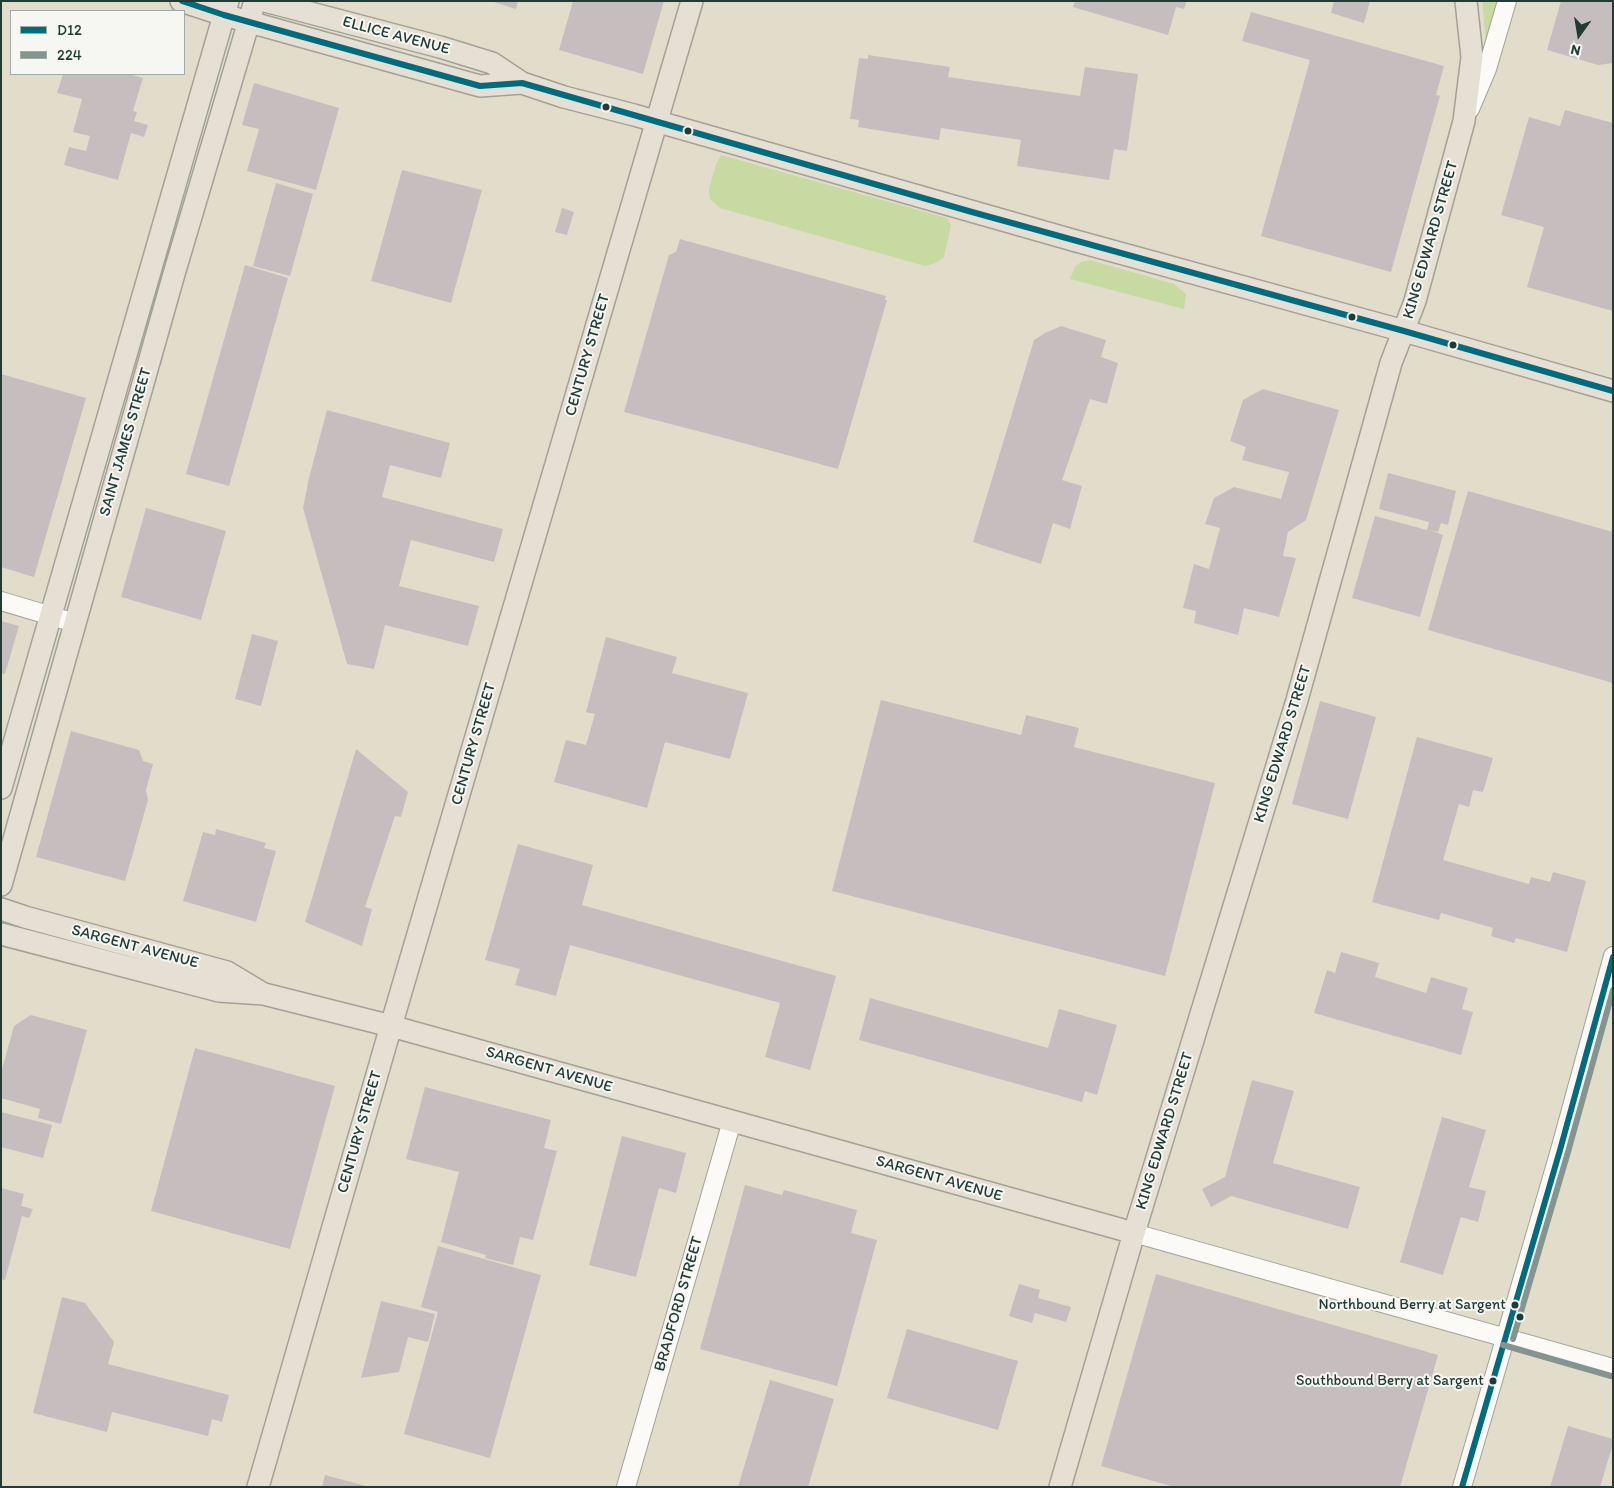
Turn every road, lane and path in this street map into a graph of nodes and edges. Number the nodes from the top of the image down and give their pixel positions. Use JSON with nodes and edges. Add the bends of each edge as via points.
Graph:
{"nodes":[{"id":1,"x":181,"y":1,"type":"edge"},
{"id":2,"x":256,"y":1,"type":"edge"},
{"id":3,"x":265,"y":1,"type":"edge"},
{"id":4,"x":692,"y":1,"type":"edge"},
{"id":5,"x":1466,"y":1,"type":"edge"},
{"id":6,"x":1507,"y":1,"type":"edge"},
{"id":7,"x":226,"y":8,"type":"edge"},
{"id":8,"x":250,"y":22,"type":"junction"},
{"id":9,"x":522,"y":84,"type":"junction"},
{"id":10,"x":1464,"y":120,"type":"junction"},
{"id":11,"x":657,"y":121,"type":"junction"},
{"id":12,"x":1404,"y":331,"type":"junction"},
{"id":13,"x":1613,"y":391,"type":"edge"},
{"id":14,"x":1,"y":602,"type":"edge"},
{"id":15,"x":51,"y":616,"type":"junction"},
{"id":16,"x":75,"y":623,"type":"junction"},
{"id":17,"x":1,"y":788,"type":"edge"},
{"id":18,"x":1,"y":885,"type":"edge"},
{"id":19,"x":1,"y":909,"type":"edge"},
{"id":20,"x":1,"y":934,"type":"edge"},
{"id":21,"x":1613,"y":956,"type":"edge"},
{"id":22,"x":264,"y":994,"type":"junction"},
{"id":23,"x":391,"y":1026,"type":"junction"},
{"id":24,"x":732,"y":1121,"type":"junction"},
{"id":25,"x":1134,"y":1233,"type":"junction"},
{"id":26,"x":1506,"y":1337,"type":"junction"},
{"id":27,"x":1613,"y":1368,"type":"edge"},
{"id":28,"x":258,"y":1487,"type":"edge"},
{"id":29,"x":626,"y":1487,"type":"edge"},
{"id":30,"x":1060,"y":1487,"type":"edge"},
{"id":31,"x":1462,"y":1487,"type":"edge"}],
"edges":[{"from":1,"to":7,"type":"main road","name":"ELLICE AVENUE"},
{"from":2,"to":8,"type":"main road","name":"SAINT JAMES STREET"},
{"from":3,"to":9,"type":"main road","name":"ELLICE AVENUE","via":[[492,63]]},
{"from":4,"to":11,"type":"main road","name":"CENTURY STREET"},
{"from":5,"to":10,"type":"main road","via":[[1472,57]]},
{"from":6,"to":10,"type":"street","name":"KING EDWARD STREET","via":[[1487,69]]},
{"from":7,"to":8,"type":"main road","name":"ELLICE AVENUE"},
{"from":7,"to":15,"type":"main road","name":"SAINT JAMES STREET"},
{"from":8,"to":9,"type":"main road","name":"ELLICE AVENUE","via":[[480,86]]},
{"from":8,"to":16,"type":"main road","name":"SAINT JAMES STREET","via":[[174,274]]},
{"from":9,"to":11,"type":"main road","name":"ELLICE AVENUE"},
{"from":10,"to":12,"type":"main road","name":"KING EDWARD STREET"},
{"from":11,"to":12,"type":"main road","name":"ELLICE AVENUE"},
{"from":11,"to":23,"type":"main road","name":"CENTURY STREET"},
{"from":12,"to":13,"type":"main road","name":"ELLICE AVENUE"},
{"from":12,"to":25,"type":"main road","name":"KING EDWARD STREET","via":[[1392,362],[1297,700]]},
{"from":14,"to":15,"type":"street"},
{"from":15,"to":16,"type":"street"},
{"from":15,"to":17,"type":"main road","name":"SAINT JAMES STREET"},
{"from":16,"to":18,"type":"main road","name":"SAINT JAMES STREET"},
{"from":19,"to":22,"type":"main road","name":"SARGENT AVENUE","via":[[227,972]]},
{"from":20,"to":22,"type":"main road","name":"SARGENT AVENUE","via":[[219,992]]},
{"from":21,"to":26,"type":"street"},
{"from":22,"to":23,"type":"main road","name":"SARGENT AVENUE"},
{"from":23,"to":24,"type":"main road","name":"SARGENT AVENUE"},
{"from":23,"to":28,"type":"main road","name":"CENTURY STREET"},
{"from":24,"to":25,"type":"main road","name":"SARGENT AVENUE"},
{"from":24,"to":29,"type":"street","name":"BRADFORD STREET"},
{"from":25,"to":26,"type":"street","name":"SARGENT AVENUE"},
{"from":25,"to":30,"type":"main road","name":"KING EDWARD STREET"},
{"from":26,"to":27,"type":"street","name":"SARGENT AVENUE"},
{"from":26,"to":31,"type":"street"}]}
